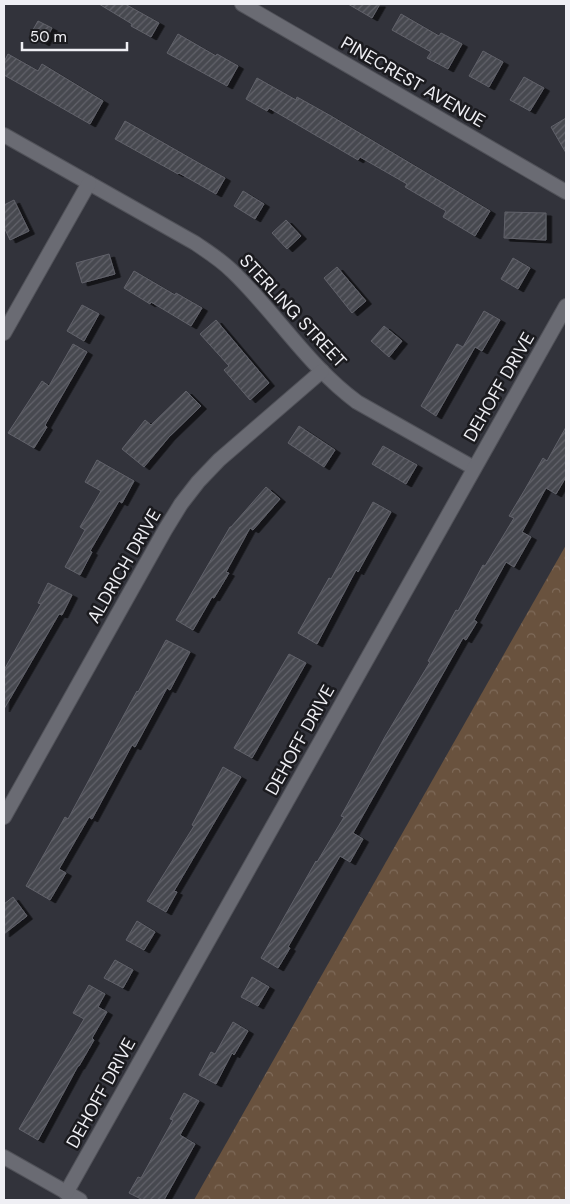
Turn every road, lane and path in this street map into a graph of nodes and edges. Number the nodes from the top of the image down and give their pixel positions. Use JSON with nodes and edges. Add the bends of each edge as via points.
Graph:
{"nodes":[{"id":1,"x":242,"y":4,"type":"edge"},
{"id":2,"x":4,"y":135,"type":"edge"},
{"id":3,"x":88,"y":183,"type":"junction"},
{"id":4,"x":566,"y":192,"type":"edge"},
{"id":5,"x":566,"y":306,"type":"edge"},
{"id":6,"x":4,"y":334,"type":"edge"},
{"id":7,"x":322,"y":371,"type":"junction"},
{"id":8,"x":474,"y":468,"type":"junction"},
{"id":9,"x":4,"y":817,"type":"edge"},
{"id":10,"x":4,"y":1157,"type":"edge"},
{"id":11,"x":66,"y":1193,"type":"junction"},
{"id":12,"x":80,"y":1200,"type":"edge"}],
"edges":[{"from":1,"to":4,"type":"street","name":"PINECREST AVENUE"},
{"from":2,"to":3,"type":"street","name":"STERLING STREET"},
{"from":3,"to":6,"type":"street"},
{"from":3,"to":7,"type":"street","name":"STERLING STREET","via":[[220,260]]},
{"from":5,"to":8,"type":"street","name":"DEHOFF DRIVE"},
{"from":7,"to":8,"type":"street","name":"STERLING STREET","via":[[357,402]]},
{"from":7,"to":9,"type":"street","name":"ALDRICH DRIVE","via":[[219,460],[181,504]]},
{"from":8,"to":11,"type":"street","name":"DEHOFF DRIVE"},
{"from":10,"to":11,"type":"street"},
{"from":11,"to":12,"type":"street"}]}
